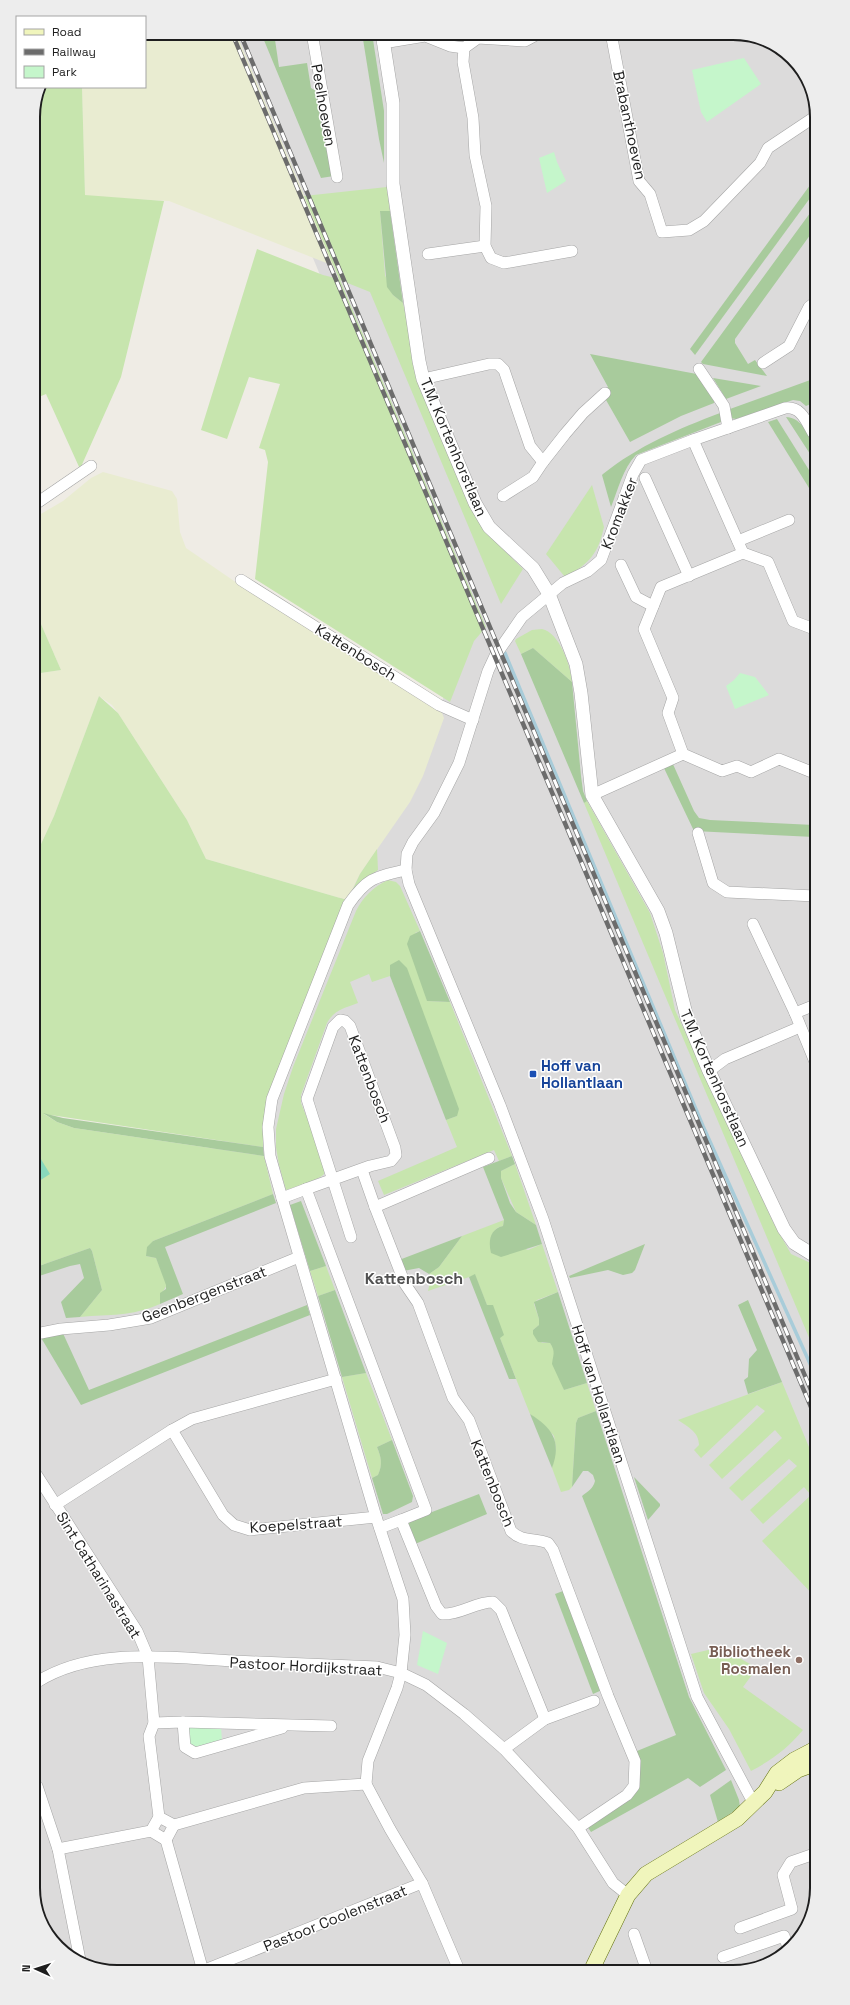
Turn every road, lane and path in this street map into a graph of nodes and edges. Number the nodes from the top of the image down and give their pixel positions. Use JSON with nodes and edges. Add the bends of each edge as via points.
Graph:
{"nodes":[{"id":1,"x":313,"y":40,"type":"edge"},
{"id":2,"x":383,"y":40,"type":"edge"},
{"id":3,"x":435,"y":40,"type":"edge"},
{"id":4,"x":475,"y":40,"type":"edge"},
{"id":5,"x":509,"y":40,"type":"edge"},
{"id":6,"x":527,"y":40,"type":"edge"},
{"id":7,"x":612,"y":40,"type":"edge"},
{"id":8,"x":464,"y":48,"type":"junction"},
{"id":9,"x":810,"y":120,"type":"edge"},
{"id":10,"x":337,"y":178,"type":"dead end"},
{"id":11,"x":485,"y":246,"type":"junction"},
{"id":12,"x":572,"y":251,"type":"dead end"},
{"id":13,"x":428,"y":254,"type":"dead end"},
{"id":14,"x":810,"y":306,"type":"edge"},
{"id":15,"x":763,"y":363,"type":"dead end"},
{"id":16,"x":699,"y":369,"type":"dead end"},
{"id":17,"x":423,"y":379,"type":"junction"},
{"id":18,"x":605,"y":393,"type":"dead end"},
{"id":19,"x":728,"y":428,"type":"junction"},
{"id":20,"x":810,"y":428,"type":"edge"},
{"id":21,"x":693,"y":440,"type":"junction"},
{"id":22,"x":542,"y":462,"type":"junction"},
{"id":23,"x":91,"y":466,"type":"dead end"},
{"id":24,"x":645,"y":478,"type":"dead end"},
{"id":25,"x":503,"y":496,"type":"dead end"},
{"id":26,"x":40,"y":501,"type":"edge"},
{"id":27,"x":789,"y":520,"type":"dead end"},
{"id":28,"x":738,"y":541,"type":"junction"},
{"id":29,"x":743,"y":553,"type":"junction"},
{"id":30,"x":621,"y":565,"type":"dead end"},
{"id":31,"x":689,"y":576,"type":"junction"},
{"id":32,"x":241,"y":580,"type":"dead end"},
{"id":33,"x":549,"y":594,"type":"junction"},
{"id":34,"x":653,"y":606,"type":"junction"},
{"id":35,"x":810,"y":627,"type":"edge"},
{"id":36,"x":473,"y":720,"type":"junction"},
{"id":37,"x":683,"y":754,"type":"junction"},
{"id":38,"x":810,"y":771,"type":"edge"},
{"id":39,"x":592,"y":795,"type":"junction"},
{"id":40,"x":698,"y":833,"type":"dead end"},
{"id":41,"x":406,"y":870,"type":"junction"},
{"id":42,"x":810,"y":896,"type":"edge"},
{"id":43,"x":753,"y":924,"type":"dead end"},
{"id":44,"x":810,"y":1007,"type":"edge"},
{"id":45,"x":795,"y":1013,"type":"junction"},
{"id":46,"x":800,"y":1027,"type":"junction"},
{"id":47,"x":810,"y":1050,"type":"edge"},
{"id":48,"x":709,"y":1071,"type":"junction"},
{"id":49,"x":489,"y":1158,"type":"dead end"},
{"id":50,"x":362,"y":1170,"type":"junction"},
{"id":51,"x":332,"y":1179,"type":"junction"},
{"id":52,"x":306,"y":1189,"type":"junction"},
{"id":53,"x":282,"y":1198,"type":"junction"},
{"id":54,"x":375,"y":1207,"type":"junction"},
{"id":55,"x":351,"y":1237,"type":"dead end"},
{"id":56,"x":810,"y":1252,"type":"edge"},
{"id":57,"x":299,"y":1257,"type":"junction"},
{"id":58,"x":40,"y":1333,"type":"edge"},
{"id":59,"x":336,"y":1379,"type":"junction"},
{"id":60,"x":172,"y":1430,"type":"junction"},
{"id":61,"x":40,"y":1480,"type":"edge"},
{"id":62,"x":55,"y":1504,"type":"junction"},
{"id":63,"x":401,"y":1520,"type":"junction"},
{"id":64,"x":378,"y":1522,"type":"junction"},
{"id":65,"x":148,"y":1657,"type":"junction"},
{"id":66,"x":401,"y":1673,"type":"junction"},
{"id":67,"x":40,"y":1681,"type":"edge"},
{"id":68,"x":594,"y":1702,"type":"dead end"},
{"id":69,"x":545,"y":1719,"type":"junction"},
{"id":70,"x":183,"y":1722,"type":"junction"},
{"id":71,"x":154,"y":1723,"type":"junction"},
{"id":72,"x":294,"y":1725,"type":"junction"},
{"id":73,"x":331,"y":1726,"type":"dead end"},
{"id":74,"x":504,"y":1750,"type":"junction"},
{"id":75,"x":810,"y":1752,"type":"edge"},
{"id":76,"x":810,"y":1766,"type":"edge"},
{"id":77,"x":366,"y":1784,"type":"junction"},
{"id":78,"x":765,"y":1792,"type":"junction"},
{"id":79,"x":40,"y":1795,"type":"edge"},
{"id":80,"x":754,"y":1804,"type":"junction"},
{"id":81,"x":159,"y":1817,"type":"junction"},
{"id":82,"x":174,"y":1825,"type":"junction"},
{"id":83,"x":578,"y":1828,"type":"junction"},
{"id":84,"x":151,"y":1831,"type":"junction"},
{"id":85,"x":166,"y":1840,"type":"junction"},
{"id":86,"x":58,"y":1849,"type":"junction"},
{"id":87,"x":810,"y":1855,"type":"edge"},
{"id":88,"x":422,"y":1883,"type":"junction"},
{"id":89,"x":628,"y":1895,"type":"junction"},
{"id":90,"x":740,"y":1928,"type":"dead end"},
{"id":91,"x":634,"y":1934,"type":"dead end"},
{"id":92,"x":786,"y":1943,"type":"edge"},
{"id":93,"x":79,"y":1955,"type":"edge"},
{"id":94,"x":723,"y":1957,"type":"dead end"},
{"id":95,"x":201,"y":1965,"type":"edge"},
{"id":96,"x":218,"y":1965,"type":"edge"},
{"id":97,"x":457,"y":1965,"type":"edge"},
{"id":98,"x":594,"y":1965,"type":"edge"},
{"id":99,"x":645,"y":1965,"type":"edge"}],
"edges":[{"from":1,"to":10,"type":"street","name":"Peelhoeven"},
{"from":2,"to":17,"type":"street","name":"T.M. Kortenhorstlaan","via":[[393,103],[393,184]]},
{"from":3,"to":8,"type":"street"},
{"from":4,"to":8,"type":"street"},
{"from":5,"to":6,"type":"street"},
{"from":7,"to":9,"type":"street","name":"Brabanthoeven","via":[[640,181],[650,194],[662,232],[689,230],[704,221],[760,163],[768,148]]},
{"from":8,"to":11,"type":"street","via":[[463,62],[473,118],[474,155],[486,206]]},
{"from":11,"to":12,"type":"street","via":[[491,258],[504,264]]},
{"from":11,"to":13,"type":"street"},
{"from":14,"to":15,"type":"street","via":[[789,346]]},
{"from":16,"to":19,"type":"street","via":[[724,406]]},
{"from":17,"to":22,"type":"street","via":[[498,364],[504,370],[530,446]]},
{"from":17,"to":33,"type":"street","name":"T.M. Kortenhorstlaan","via":[[475,503],[489,527],[533,568]]},
{"from":18,"to":22,"type":"street","via":[[583,413]]},
{"from":19,"to":20,"type":"street","name":"Kromakker","via":[[791,407],[802,414]]},
{"from":19,"to":21,"type":"street","name":"Kromakker"},
{"from":21,"to":28,"type":"street"},
{"from":21,"to":33,"type":"street","name":"Kromakker","via":[[641,460],[633,474],[601,560],[588,572],[563,583]]},
{"from":22,"to":25,"type":"street","via":[[534,477]]},
{"from":23,"to":26,"type":"street"},
{"from":24,"to":31,"type":"street"},
{"from":27,"to":28,"type":"street"},
{"from":28,"to":29,"type":"street"},
{"from":29,"to":31,"type":"street"},
{"from":29,"to":35,"type":"street","via":[[768,562],[793,621]]},
{"from":30,"to":34,"type":"street","via":[[636,597]]},
{"from":31,"to":34,"type":"street","via":[[661,587]]},
{"from":32,"to":36,"type":"street","name":"Kattenbosch","via":[[440,705]]},
{"from":33,"to":36,"type":"street","name":"Hoff van Hollantlaan","via":[[522,617],[495,656]]},
{"from":33,"to":39,"type":"street","name":"T.M. Kortenhorstlaan","via":[[576,664]]},
{"from":34,"to":37,"type":"street","via":[[644,629],[673,698],[668,714]]},
{"from":36,"to":41,"type":"street","name":"Hoff van Hollantlaan","via":[[459,763],[434,813],[407,854]]},
{"from":37,"to":38,"type":"street","via":[[722,771],[737,766],[751,772],[779,759]]},
{"from":37,"to":39,"type":"street"},
{"from":39,"to":48,"type":"street","name":"T.M. Kortenhorstlaan","via":[[658,911],[687,1018]]},
{"from":40,"to":42,"type":"street","via":[[713,883],[727,892]]},
{"from":41,"to":53,"type":"street","via":[[369,880],[348,905],[272,1099],[268,1127],[270,1156]]},
{"from":41,"to":80,"type":"street","name":"Hoff van Hollantlaan","via":[[409,884],[500,1105],[543,1219],[697,1697]]},
{"from":43,"to":45,"type":"street"},
{"from":44,"to":45,"type":"street"},
{"from":45,"to":46,"type":"street"},
{"from":46,"to":47,"type":"street"},
{"from":46,"to":48,"type":"street","via":[[725,1059]]},
{"from":48,"to":56,"type":"street","name":"T.M. Kortenhorstlaan","via":[[784,1229],[794,1243]]},
{"from":49,"to":54,"type":"street"},
{"from":50,"to":51,"type":"street","name":"Kattenbosch"},
{"from":50,"to":51,"type":"street","name":"Kattenbosch","via":[[392,1161],[396,1155],[395,1148],[350,1026],[340,1020],[333,1027],[307,1099]]},
{"from":50,"to":54,"type":"street","name":"Kattenbosch"},
{"from":51,"to":52,"type":"street","name":"Kattenbosch"},
{"from":51,"to":55,"type":"street","name":"Kattenbosch"},
{"from":52,"to":53,"type":"street","name":"Kattenbosch"},
{"from":52,"to":63,"type":"street","via":[[426,1510]]},
{"from":53,"to":57,"type":"street"},
{"from":54,"to":83,"type":"street","name":"Kattenbosch","via":[[405,1284],[418,1303],[453,1398],[469,1420],[511,1531],[522,1538],[542,1541],[553,1550],[635,1762],[634,1786],[627,1795]]},
{"from":57,"to":58,"type":"street","name":"Geenbergenstraat","via":[[151,1318]]},
{"from":57,"to":59,"type":"street"},
{"from":59,"to":60,"type":"street","via":[[192,1419]]},
{"from":59,"to":64,"type":"street"},
{"from":60,"to":62,"type":"street"},
{"from":60,"to":64,"type":"street","name":"Koepelstraat","via":[[222,1515],[234,1525],[250,1530]]},
{"from":61,"to":62,"type":"street","name":"Sint Catharinastraat"},
{"from":62,"to":65,"type":"street","name":"Sint Catharinastraat","via":[[137,1631]]},
{"from":63,"to":64,"type":"street"},
{"from":63,"to":69,"type":"street","via":[[436,1606],[442,1614],[452,1615],[483,1602],[493,1602],[501,1610]]},
{"from":64,"to":66,"type":"street","via":[[404,1599],[405,1634]]},
{"from":65,"to":66,"type":"street","name":"Pastoor Hordijkstraat","via":[[377,1667]]},
{"from":65,"to":67,"type":"street","name":"Pastoor Hordijkstraat","via":[[70,1666]]},
{"from":65,"to":71,"type":"street","name":"Sint Catharinastraat"},
{"from":66,"to":74,"type":"street","name":"Pastoor Hordijkstraat","via":[[426,1685],[464,1714]]},
{"from":66,"to":77,"type":"street","via":[[368,1761]]},
{"from":68,"to":69,"type":"street"},
{"from":69,"to":74,"type":"street"},
{"from":70,"to":71,"type":"street"},
{"from":70,"to":72,"type":"street"},
{"from":70,"to":72,"type":"street","via":[[186,1747],[195,1753]]},
{"from":71,"to":81,"type":"street","name":"Sint Catharinastraat","via":[[149,1736]]},
{"from":72,"to":73,"type":"street"},
{"from":74,"to":83,"type":"street","name":"Pastoor Hordijkstraat"},
{"from":75,"to":78,"type":"main road","via":[[777,1773]]},
{"from":76,"to":78,"type":"main road","via":[[798,1770]]},
{"from":77,"to":82,"type":"street","via":[[304,1788]]},
{"from":77,"to":88,"type":"street"},
{"from":78,"to":80,"type":"main road"},
{"from":79,"to":86,"type":"street"},
{"from":80,"to":89,"type":"main road","via":[[737,1819],[646,1874]]},
{"from":81,"to":82,"type":"street"},
{"from":81,"to":84,"type":"street"},
{"from":82,"to":85,"type":"street"},
{"from":83,"to":89,"type":"street","name":"Pastoor Hordijkstraat","via":[[613,1883]]},
{"from":84,"to":85,"type":"street"},
{"from":84,"to":86,"type":"street"},
{"from":85,"to":95,"type":"street"},
{"from":86,"to":93,"type":"street"},
{"from":87,"to":90,"type":"street","via":[[791,1862],[783,1875],[792,1909]]},
{"from":88,"to":96,"type":"street","name":"Pastoor Coolenstraat"},
{"from":88,"to":97,"type":"street"},
{"from":89,"to":98,"type":"main road"},
{"from":91,"to":99,"type":"street"},
{"from":92,"to":94,"type":"street","via":[[784,1936]]}]}
